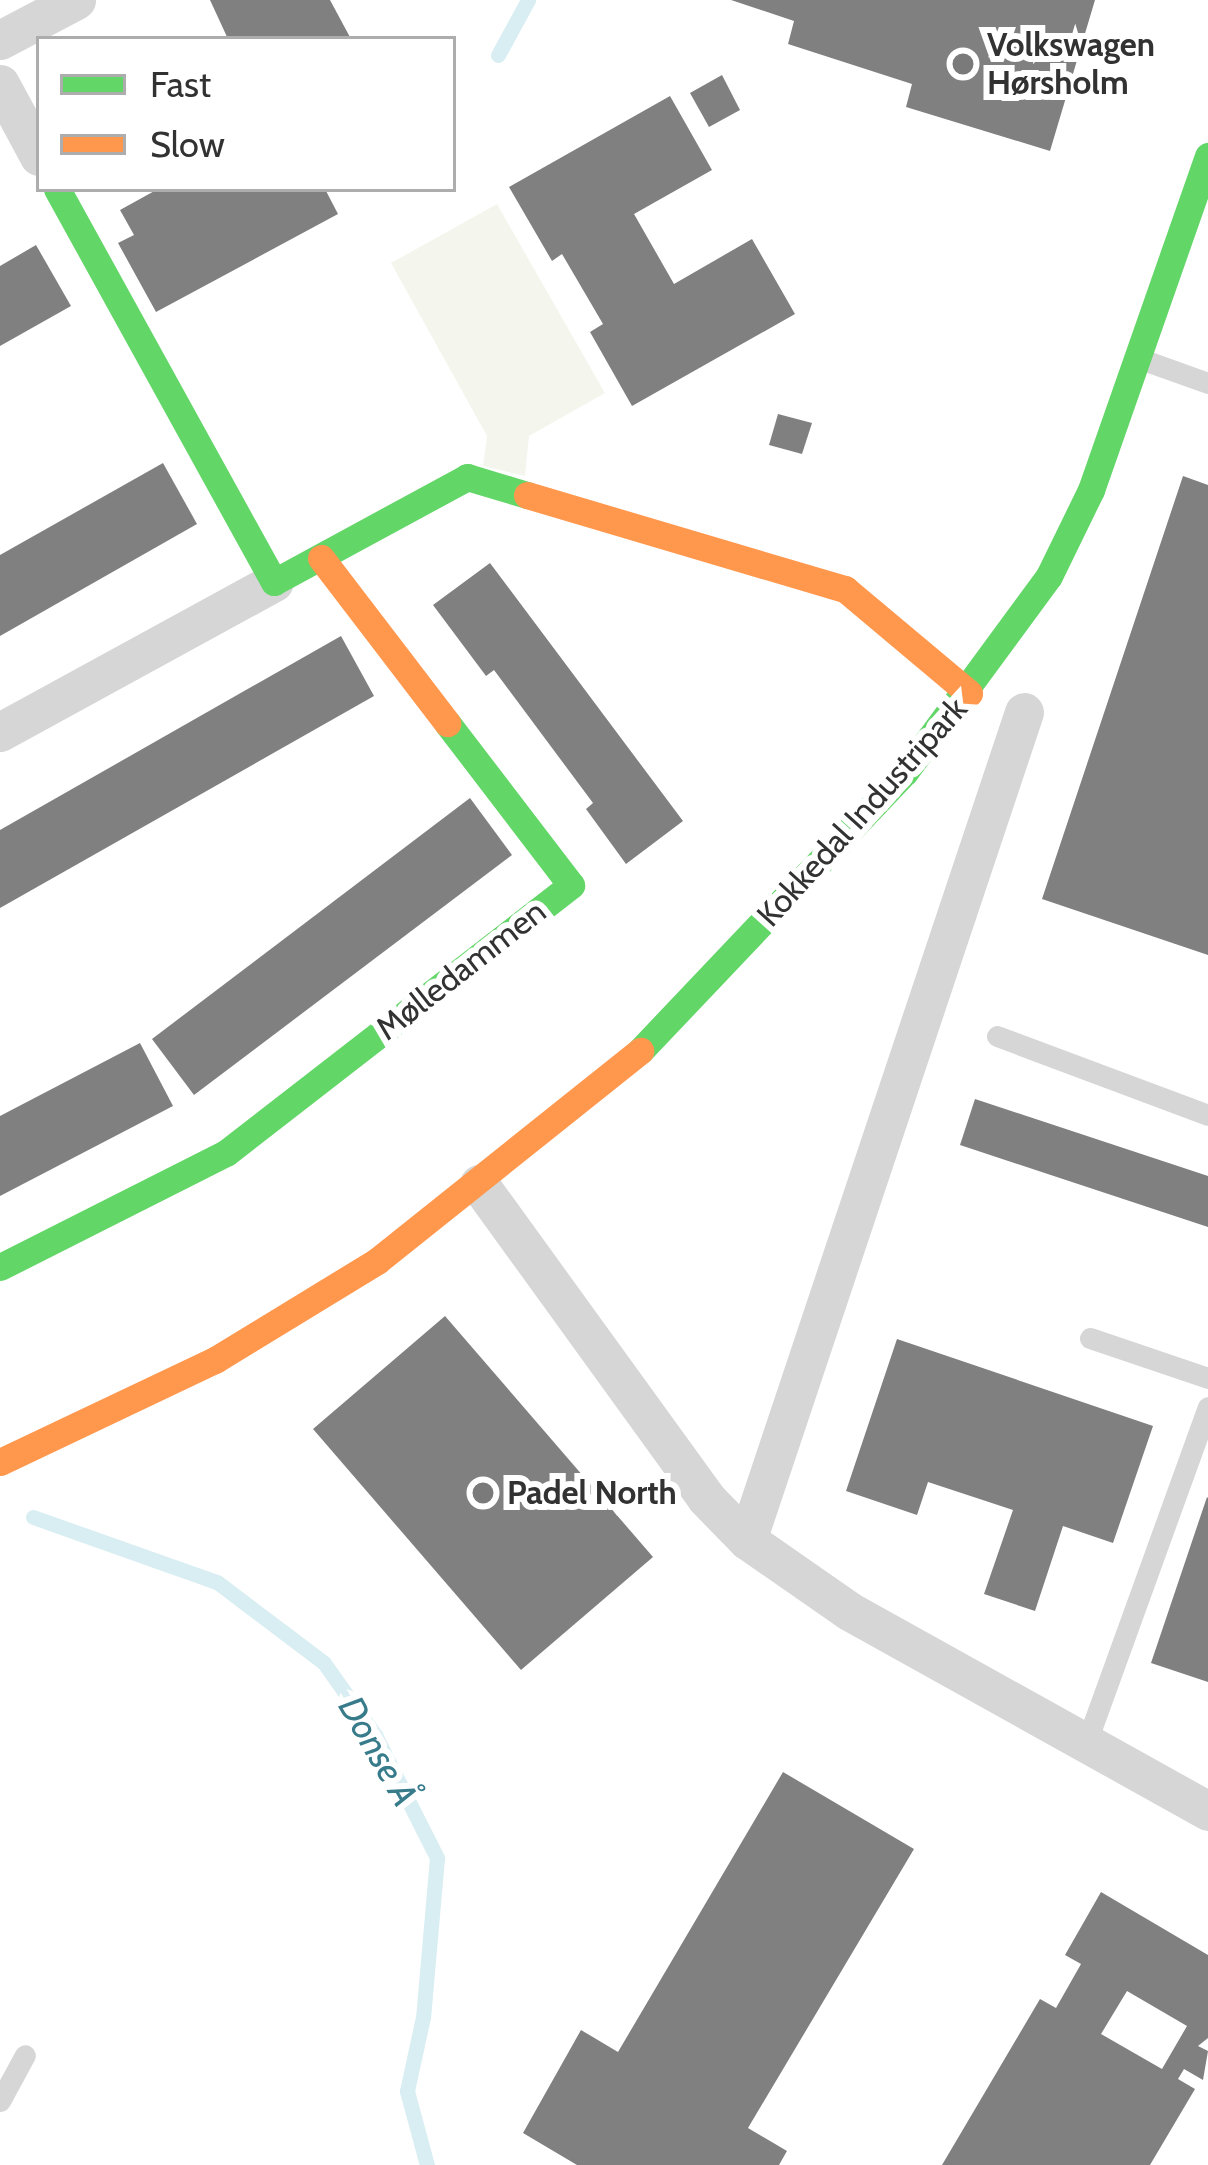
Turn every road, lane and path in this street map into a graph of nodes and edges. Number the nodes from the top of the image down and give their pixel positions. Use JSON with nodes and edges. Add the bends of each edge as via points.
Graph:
{"nodes":[{"id":1,"x":76,"y":0,"type":"edge"},
{"id":2,"x":0,"y":40,"type":"edge"},
{"id":3,"x":0,"y":84,"type":"edge"},
{"id":4,"x":22,"y":148,"type":"edge"},
{"id":5,"x":1208,"y":156,"type":"edge"},
{"id":6,"x":59,"y":192,"type":"edge"},
{"id":7,"x":1137,"y":358,"type":"junction"},
{"id":8,"x":1208,"y":382,"type":"edge"},
{"id":9,"x":321,"y":558,"type":"junction"},
{"id":10,"x":274,"y":582,"type":"junction"},
{"id":11,"x":969,"y":693,"type":"junction"},
{"id":12,"x":1024,"y":712,"type":"dead end"},
{"id":13,"x":0,"y":732,"type":"edge"},
{"id":14,"x":997,"y":1036,"type":"dead end"},
{"id":15,"x":1208,"y":1114,"type":"edge"},
{"id":16,"x":479,"y":1184,"type":"junction"},
{"id":17,"x":0,"y":1267,"type":"edge"},
{"id":18,"x":1090,"y":1338,"type":"dead end"},
{"id":19,"x":1208,"y":1378,"type":"edge"},
{"id":20,"x":1208,"y":1407,"type":"edge"},
{"id":21,"x":0,"y":1462,"type":"edge"},
{"id":22,"x":747,"y":1540,"type":"junction"},
{"id":23,"x":1087,"y":1741,"type":"junction"},
{"id":24,"x":1208,"y":1811,"type":"edge"},
{"id":25,"x":26,"y":2055,"type":"dead end"},
{"id":26,"x":0,"y":2101,"type":"edge"}],
"edges":[{"from":1,"to":2,"type":"street"},
{"from":3,"to":4,"type":"street"},
{"from":5,"to":7,"type":"street","name":"Kokkedal Industripark"},
{"from":6,"to":10,"type":"street"},
{"from":7,"to":8,"type":"lane"},
{"from":7,"to":11,"type":"street","name":"Kokkedal Industripark","via":[[1090,490],[1049,575]]},
{"from":9,"to":10,"type":"street"},
{"from":9,"to":11,"type":"street","via":[[467,477],[845,589]]},
{"from":9,"to":17,"type":"street","name":"Mølledammen","via":[[571,884],[226,1153]]},
{"from":10,"to":13,"type":"street"},
{"from":11,"to":16,"type":"street","name":"Kokkedal Industripark","via":[[634,1058]]},
{"from":12,"to":22,"type":"street","name":"Kokkedal Industripark"},
{"from":14,"to":15,"type":"lane"},
{"from":16,"to":21,"type":"street","name":"Kokkedal Industripark","via":[[377,1261],[215,1360]]},
{"from":16,"to":22,"type":"street","via":[[706,1498]]},
{"from":18,"to":19,"type":"lane"},
{"from":20,"to":23,"type":"lane"},
{"from":22,"to":23,"type":"street","via":[[849,1611]]},
{"from":23,"to":24,"type":"street"},
{"from":25,"to":26,"type":"lane"}]}
